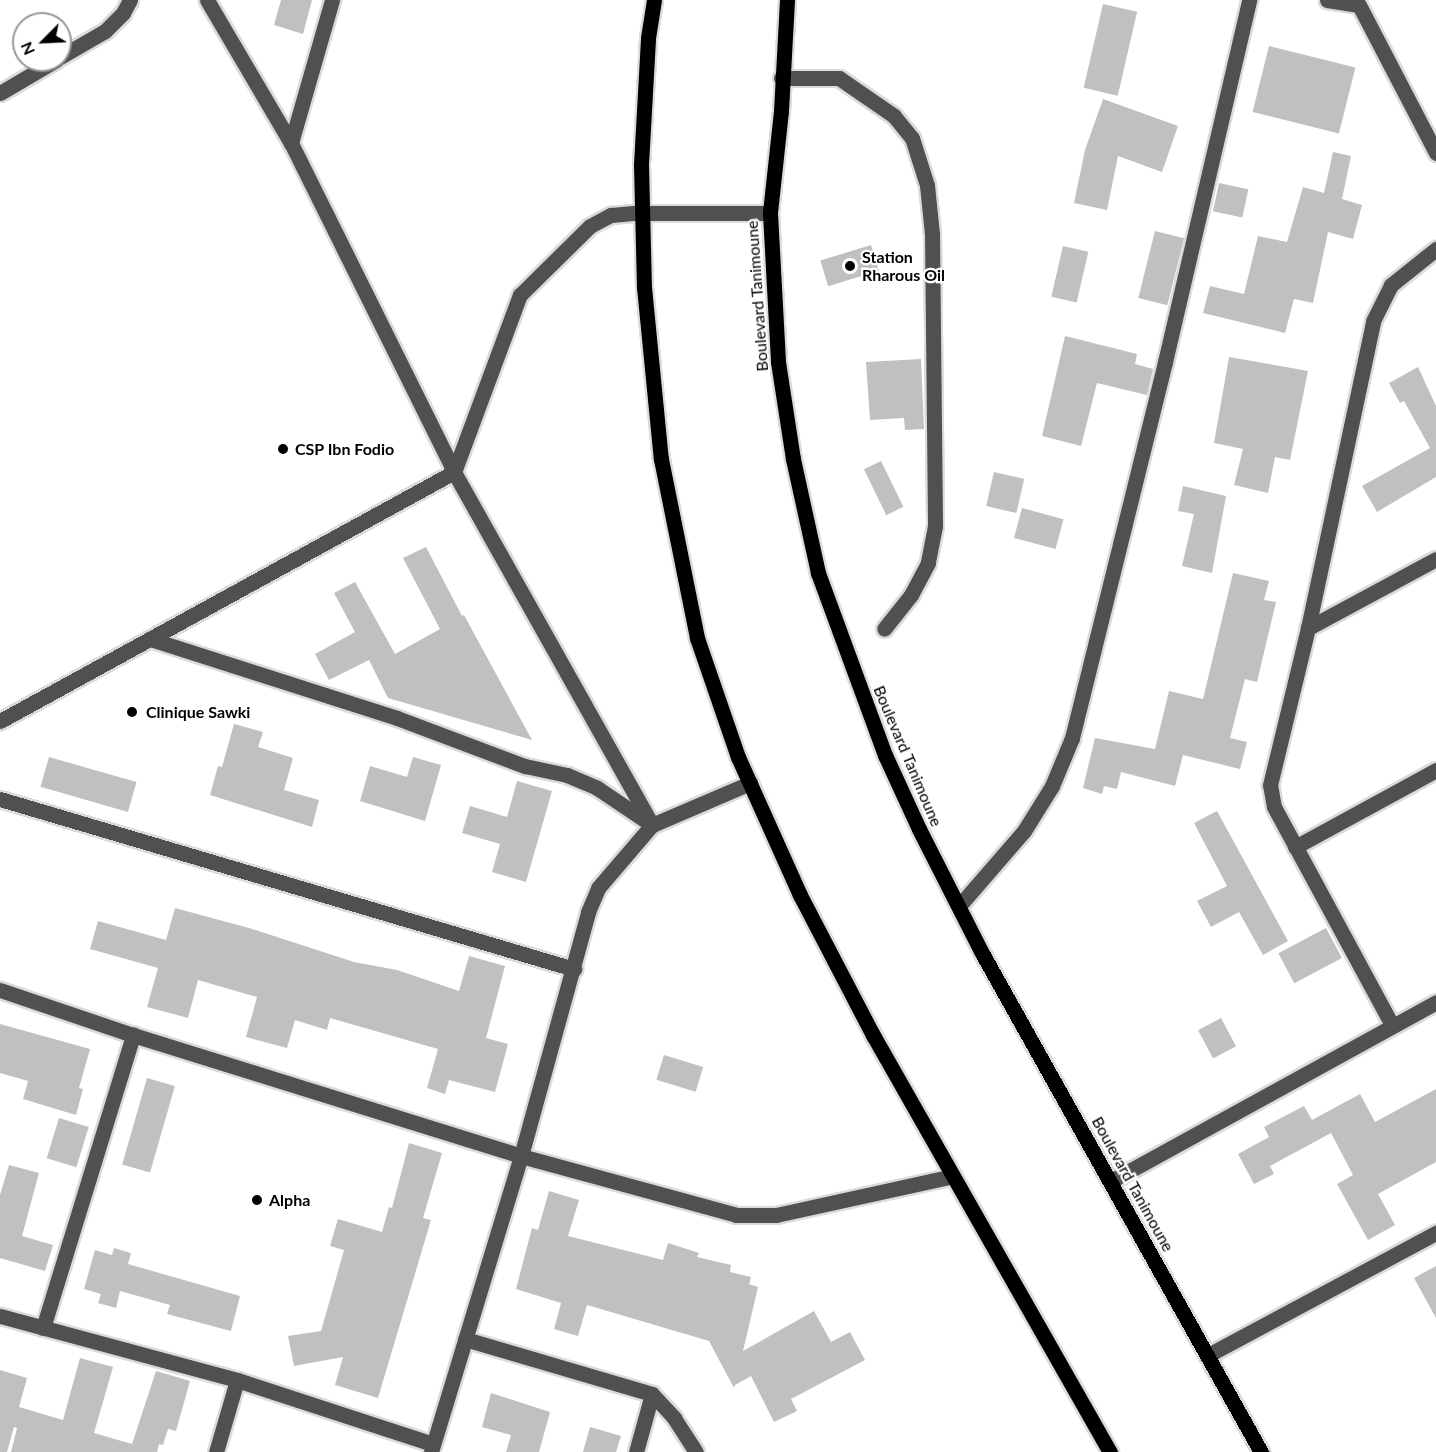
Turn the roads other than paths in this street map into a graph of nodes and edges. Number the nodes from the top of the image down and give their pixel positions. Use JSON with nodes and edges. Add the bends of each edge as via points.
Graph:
{"nodes":[{"id":1,"x":130,"y":0,"type":"edge"},
{"id":2,"x":207,"y":0,"type":"edge"},
{"id":3,"x":332,"y":0,"type":"edge"},
{"id":4,"x":654,"y":0,"type":"edge"},
{"id":5,"x":787,"y":0,"type":"edge"},
{"id":6,"x":1249,"y":0,"type":"edge"},
{"id":7,"x":1328,"y":0,"type":"edge"},
{"id":8,"x":1363,"y":2,"type":"edge"},
{"id":9,"x":72,"y":50,"type":"edge"},
{"id":10,"x":36,"y":72,"type":"edge"},
{"id":11,"x":781,"y":78,"type":"junction"},
{"id":12,"x":0,"y":93,"type":"edge"},
{"id":13,"x":291,"y":143,"type":"junction"},
{"id":14,"x":1436,"y":153,"type":"edge"},
{"id":15,"x":643,"y":212,"type":"junction"},
{"id":16,"x":770,"y":213,"type":"junction"},
{"id":17,"x":1436,"y":249,"type":"edge"},
{"id":18,"x":454,"y":472,"type":"junction"},
{"id":19,"x":1436,"y":559,"type":"edge"},
{"id":20,"x":1308,"y":628,"type":"junction"},
{"id":21,"x":884,"y":629,"type":"dead end"},
{"id":22,"x":150,"y":639,"type":"junction"},
{"id":23,"x":0,"y":721,"type":"edge"},
{"id":24,"x":1436,"y":770,"type":"edge"},
{"id":25,"x":750,"y":783,"type":"junction"},
{"id":26,"x":0,"y":799,"type":"edge"},
{"id":27,"x":652,"y":825,"type":"junction"},
{"id":28,"x":1295,"y":847,"type":"junction"},
{"id":29,"x":959,"y":906,"type":"junction"},
{"id":30,"x":574,"y":969,"type":"junction"},
{"id":31,"x":0,"y":990,"type":"edge"},
{"id":32,"x":1436,"y":1002,"type":"edge"},
{"id":33,"x":1392,"y":1025,"type":"junction"},
{"id":34,"x":133,"y":1035,"type":"junction"},
{"id":35,"x":521,"y":1156,"type":"junction"},
{"id":36,"x":953,"y":1176,"type":"junction"},
{"id":37,"x":1110,"y":1181,"type":"junction"},
{"id":38,"x":1436,"y":1233,"type":"edge"},
{"id":39,"x":0,"y":1316,"type":"edge"},
{"id":40,"x":43,"y":1328,"type":"junction"},
{"id":41,"x":465,"y":1339,"type":"junction"},
{"id":42,"x":1208,"y":1355,"type":"junction"},
{"id":43,"x":237,"y":1380,"type":"junction"},
{"id":44,"x":652,"y":1394,"type":"junction"},
{"id":45,"x":432,"y":1448,"type":"edge"},
{"id":46,"x":216,"y":1452,"type":"edge"},
{"id":47,"x":636,"y":1452,"type":"edge"},
{"id":48,"x":696,"y":1452,"type":"edge"},
{"id":49,"x":1110,"y":1452,"type":"edge"},
{"id":50,"x":1261,"y":1452,"type":"edge"}],
"edges":[{"from":1,"to":9,"type":"street","via":[[105,31]]},
{"from":2,"to":13,"type":"street"},
{"from":3,"to":13,"type":"street"},
{"from":4,"to":15,"type":"main road","via":[[641,165]]},
{"from":5,"to":11,"type":"main road","name":"Boulevard Tanimoune"},
{"from":6,"to":29,"type":"street","via":[[1072,738],[1052,786],[1024,831]]},
{"from":7,"to":8,"type":"street"},
{"from":8,"to":14,"type":"street"},
{"from":10,"to":12,"type":"street"},
{"from":11,"to":16,"type":"main road","name":"Boulevard Tanimoune"},
{"from":11,"to":21,"type":"street","via":[[839,78],[894,116],[912,138],[927,185],[932,234],[935,526],[928,563],[911,595]]},
{"from":13,"to":18,"type":"street"},
{"from":15,"to":16,"type":"street"},
{"from":15,"to":18,"type":"street","via":[[611,215],[590,226],[520,295]]},
{"from":15,"to":25,"type":"main road","via":[[644,287],[661,459],[697,638]]},
{"from":16,"to":29,"type":"main road","name":"Boulevard Tanimoune","via":[[778,362],[793,459],[818,573],[885,755]]},
{"from":17,"to":20,"type":"street","via":[[1391,285],[1372,321]]},
{"from":18,"to":22,"type":"street"},
{"from":18,"to":27,"type":"street"},
{"from":19,"to":20,"type":"street"},
{"from":20,"to":28,"type":"street","via":[[1270,785],[1274,807]]},
{"from":22,"to":23,"type":"street"},
{"from":22,"to":27,"type":"street","via":[[397,718],[525,766],[567,776],[597,788]]},
{"from":24,"to":28,"type":"street"},
{"from":25,"to":27,"type":"street"},
{"from":25,"to":36,"type":"main road","via":[[800,895]]},
{"from":26,"to":30,"type":"street"},
{"from":27,"to":30,"type":"street","via":[[598,888]]},
{"from":28,"to":33,"type":"street"},
{"from":29,"to":37,"type":"main road","name":"Boulevard Tanimoune"},
{"from":30,"to":35,"type":"street"},
{"from":31,"to":34,"type":"street"},
{"from":32,"to":33,"type":"street"},
{"from":33,"to":37,"type":"street"},
{"from":34,"to":35,"type":"street"},
{"from":34,"to":40,"type":"street"},
{"from":35,"to":36,"type":"street","via":[[736,1215],[776,1215]]},
{"from":35,"to":41,"type":"street"},
{"from":36,"to":49,"type":"main road"},
{"from":37,"to":42,"type":"main road","name":"Boulevard Tanimoune"},
{"from":38,"to":42,"type":"street"},
{"from":39,"to":40,"type":"street"},
{"from":40,"to":43,"type":"street"},
{"from":41,"to":44,"type":"street"},
{"from":41,"to":45,"type":"street"},
{"from":42,"to":50,"type":"main road","name":"Boulevard Tanimoune"},
{"from":43,"to":45,"type":"street"},
{"from":43,"to":46,"type":"street"},
{"from":44,"to":47,"type":"street"},
{"from":44,"to":48,"type":"street","via":[[674,1418]]}]}
